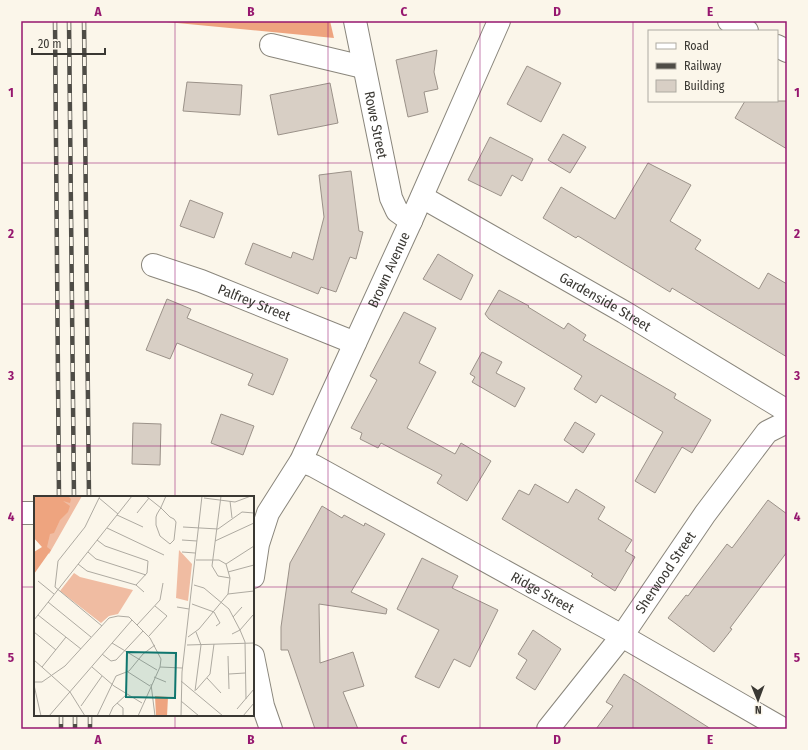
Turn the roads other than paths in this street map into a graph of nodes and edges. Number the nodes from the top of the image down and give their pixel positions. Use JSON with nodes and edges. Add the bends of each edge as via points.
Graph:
{"nodes":[{"id":1,"x":355,"y":21,"type":"edge"},
{"id":2,"x":499,"y":21,"type":"edge"},
{"id":3,"x":729,"y":21,"type":"edge"},
{"id":4,"x":745,"y":30,"type":"edge"},
{"id":5,"x":271,"y":45,"type":"dead end"},
{"id":6,"x":778,"y":46,"type":"edge"},
{"id":7,"x":787,"y":51,"type":"edge"},
{"id":8,"x":363,"y":67,"type":"junction"},
{"id":9,"x":422,"y":196,"type":"junction"},
{"id":10,"x":411,"y":221,"type":"junction"},
{"id":11,"x":153,"y":265,"type":"dead end"},
{"id":12,"x":355,"y":343,"type":"junction"},
{"id":13,"x":787,"y":411,"type":"edge"},
{"id":14,"x":787,"y":422,"type":"edge"},
{"id":15,"x":301,"y":461,"type":"junction"},
{"id":16,"x":21,"y":513,"type":"edge"},
{"id":17,"x":34,"y":513,"type":"edge"},
{"id":18,"x":260,"y":513,"type":"edge"},
{"id":19,"x":254,"y":570,"type":"edge"},
{"id":20,"x":622,"y":636,"type":"junction"},
{"id":21,"x":254,"y":661,"type":"edge"},
{"id":22,"x":271,"y":729,"type":"edge"},
{"id":23,"x":548,"y":729,"type":"edge"},
{"id":24,"x":783,"y":729,"type":"edge"}],
"edges":[{"from":1,"to":8,"type":"street","name":"Rowe Street"},
{"from":2,"to":9,"type":"street","name":"Brown Avenue"},
{"from":3,"to":4,"type":"street"},
{"from":5,"to":8,"type":"street"},
{"from":6,"to":7,"type":"street"},
{"from":8,"to":10,"type":"street","name":"Rowe Street","via":[[391,198],[397,211]]},
{"from":9,"to":10,"type":"street","name":"Brown Avenue"},
{"from":9,"to":13,"type":"street","name":"Gardenside Street","via":[[624,312]]},
{"from":10,"to":12,"type":"street","name":"Brown Avenue"},
{"from":11,"to":12,"type":"street","name":"Palfrey Street","via":[[201,281]]},
{"from":12,"to":15,"type":"street","name":"Brown Avenue"},
{"from":14,"to":20,"type":"street","name":"Sherwood Street","via":[[767,432],[705,514]]},
{"from":15,"to":18,"type":"street","name":"Brown Avenue"},
{"from":15,"to":20,"type":"street","name":"Ridge Street"},
{"from":16,"to":17,"type":"street"},
{"from":18,"to":19,"type":"street","name":"Brown Avenue"},
{"from":20,"to":23,"type":"street","name":"Sherwood Street"},
{"from":20,"to":24,"type":"street","name":"Ridge Street"},
{"from":21,"to":22,"type":"street","via":[[263,706]]}]}
